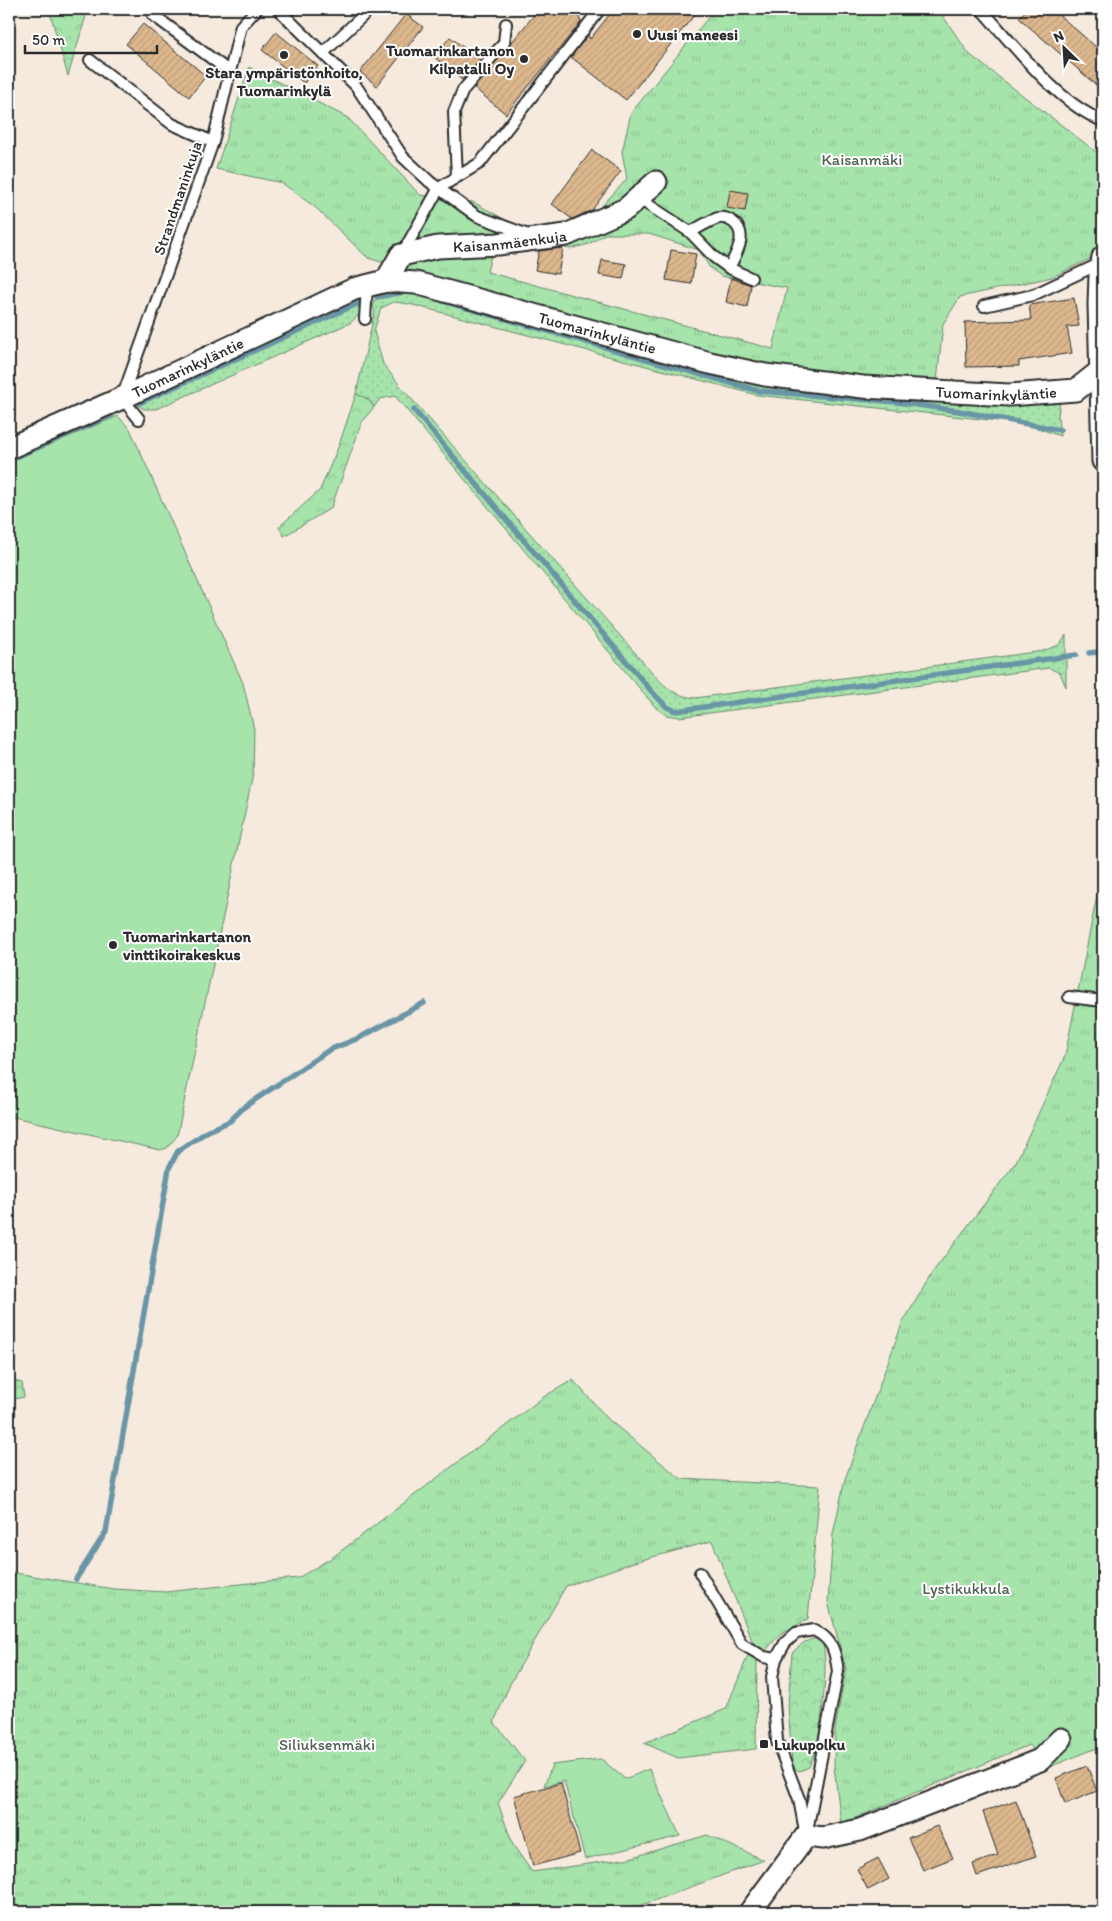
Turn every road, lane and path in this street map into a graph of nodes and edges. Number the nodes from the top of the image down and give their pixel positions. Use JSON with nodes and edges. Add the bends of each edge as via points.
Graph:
{"nodes":[{"id":1,"x":257,"y":9,"type":"edge"},
{"id":2,"x":278,"y":9,"type":"edge"},
{"id":3,"x":370,"y":9,"type":"edge"},
{"id":4,"x":600,"y":9,"type":"edge"},
{"id":5,"x":981,"y":9,"type":"edge"},
{"id":6,"x":153,"y":15,"type":"dead end"},
{"id":7,"x":506,"y":24,"type":"dead end"},
{"id":8,"x":323,"y":53,"type":"junction"},
{"id":9,"x":90,"y":60,"type":"dead end"},
{"id":10,"x":230,"y":72,"type":"junction"},
{"id":11,"x":1103,"y":121,"type":"edge"},
{"id":12,"x":213,"y":142,"type":"junction"},
{"id":13,"x":457,"y":177,"type":"junction"},
{"id":14,"x":656,"y":182,"type":"dead end"},
{"id":15,"x":439,"y":188,"type":"junction"},
{"id":16,"x":638,"y":198,"type":"junction"},
{"id":17,"x":690,"y":232,"type":"junction"},
{"id":18,"x":540,"y":238,"type":"junction"},
{"id":19,"x":401,"y":256,"type":"junction"},
{"id":20,"x":1103,"y":260,"type":"edge"},
{"id":21,"x":729,"y":268,"type":"junction"},
{"id":22,"x":751,"y":278,"type":"dead end"},
{"id":23,"x":377,"y":283,"type":"junction"},
{"id":24,"x":984,"y":306,"type":"dead end"},
{"id":25,"x":365,"y":319,"type":"dead end"},
{"id":26,"x":1100,"y":371,"type":"junction"},
{"id":27,"x":122,"y":398,"type":"junction"},
{"id":28,"x":139,"y":419,"type":"dead end"},
{"id":29,"x":9,"y":448,"type":"edge"},
{"id":30,"x":1103,"y":461,"type":"edge"},
{"id":31,"x":1069,"y":997,"type":"dead end"},
{"id":32,"x":1103,"y":1001,"type":"edge"},
{"id":33,"x":700,"y":1573,"type":"dead end"},
{"id":34,"x":776,"y":1659,"type":"junction"},
{"id":35,"x":1061,"y":1739,"type":"dead end"},
{"id":36,"x":806,"y":1836,"type":"junction"},
{"id":37,"x":750,"y":1912,"type":"edge"}],
"edges":[{"from":1,"to":10,"type":"lane","name":"Strandmaninkuja","via":[[241,26]]},
{"from":2,"to":8,"type":"lane"},
{"from":3,"to":8,"type":"lane"},
{"from":4,"to":13,"type":"lane","via":[[480,163]]},
{"from":5,"to":11,"type":"lane","via":[[1065,100]]},
{"from":6,"to":10,"type":"lane"},
{"from":7,"to":13,"type":"lane","via":[[504,43],[456,102]]},
{"from":8,"to":15,"type":"lane","via":[[356,86],[403,157]]},
{"from":9,"to":12,"type":"lane","via":[[172,124]]},
{"from":10,"to":12,"type":"lane","name":"Strandmaninkuja"},
{"from":12,"to":27,"type":"lane","name":"Strandmaninkuja"},
{"from":13,"to":15,"type":"lane"},
{"from":14,"to":16,"type":"street","name":"Kaisanmäenkuja"},
{"from":15,"to":18,"type":"lane","via":[[478,216]]},
{"from":15,"to":19,"type":"lane"},
{"from":16,"to":17,"type":"lane"},
{"from":16,"to":18,"type":"street","name":"Kaisanmäenkuja","via":[[626,209],[566,235]]},
{"from":17,"to":21,"type":"lane"},
{"from":17,"to":21,"type":"lane","via":[[719,218],[728,218],[735,223],[741,240]]},
{"from":18,"to":19,"type":"street","name":"Kaisanmäenkuja","via":[[438,247]]},
{"from":19,"to":23,"type":"street"},
{"from":20,"to":24,"type":"lane","via":[[1033,295]]},
{"from":20,"to":26,"type":"street","via":[[1099,304]]},
{"from":21,"to":22,"type":"lane"},
{"from":23,"to":25,"type":"lane"},
{"from":23,"to":26,"type":"street","name":"Tuomarinkyläntie","via":[[416,283],[710,364],[765,375],[863,387],[1009,395],[1076,390]]},
{"from":23,"to":27,"type":"street","name":"Tuomarinkyläntie","via":[[354,289]]},
{"from":26,"to":30,"type":"street"},
{"from":27,"to":28,"type":"lane"},
{"from":27,"to":29,"type":"street","name":"Tuomarinkyläntie"},
{"from":31,"to":32,"type":"lane"},
{"from":33,"to":34,"type":"lane","via":[[742,1644],[764,1657]]},
{"from":34,"to":36,"type":"lane","via":[[772,1677],[777,1741],[799,1799]]},
{"from":34,"to":36,"type":"lane","via":[[785,1643],[796,1634],[814,1630],[827,1636],[834,1648],[838,1670]]},
{"from":35,"to":36,"type":"street","via":[[1040,1760],[869,1826],[823,1838]]},
{"from":36,"to":37,"type":"street"}]}
